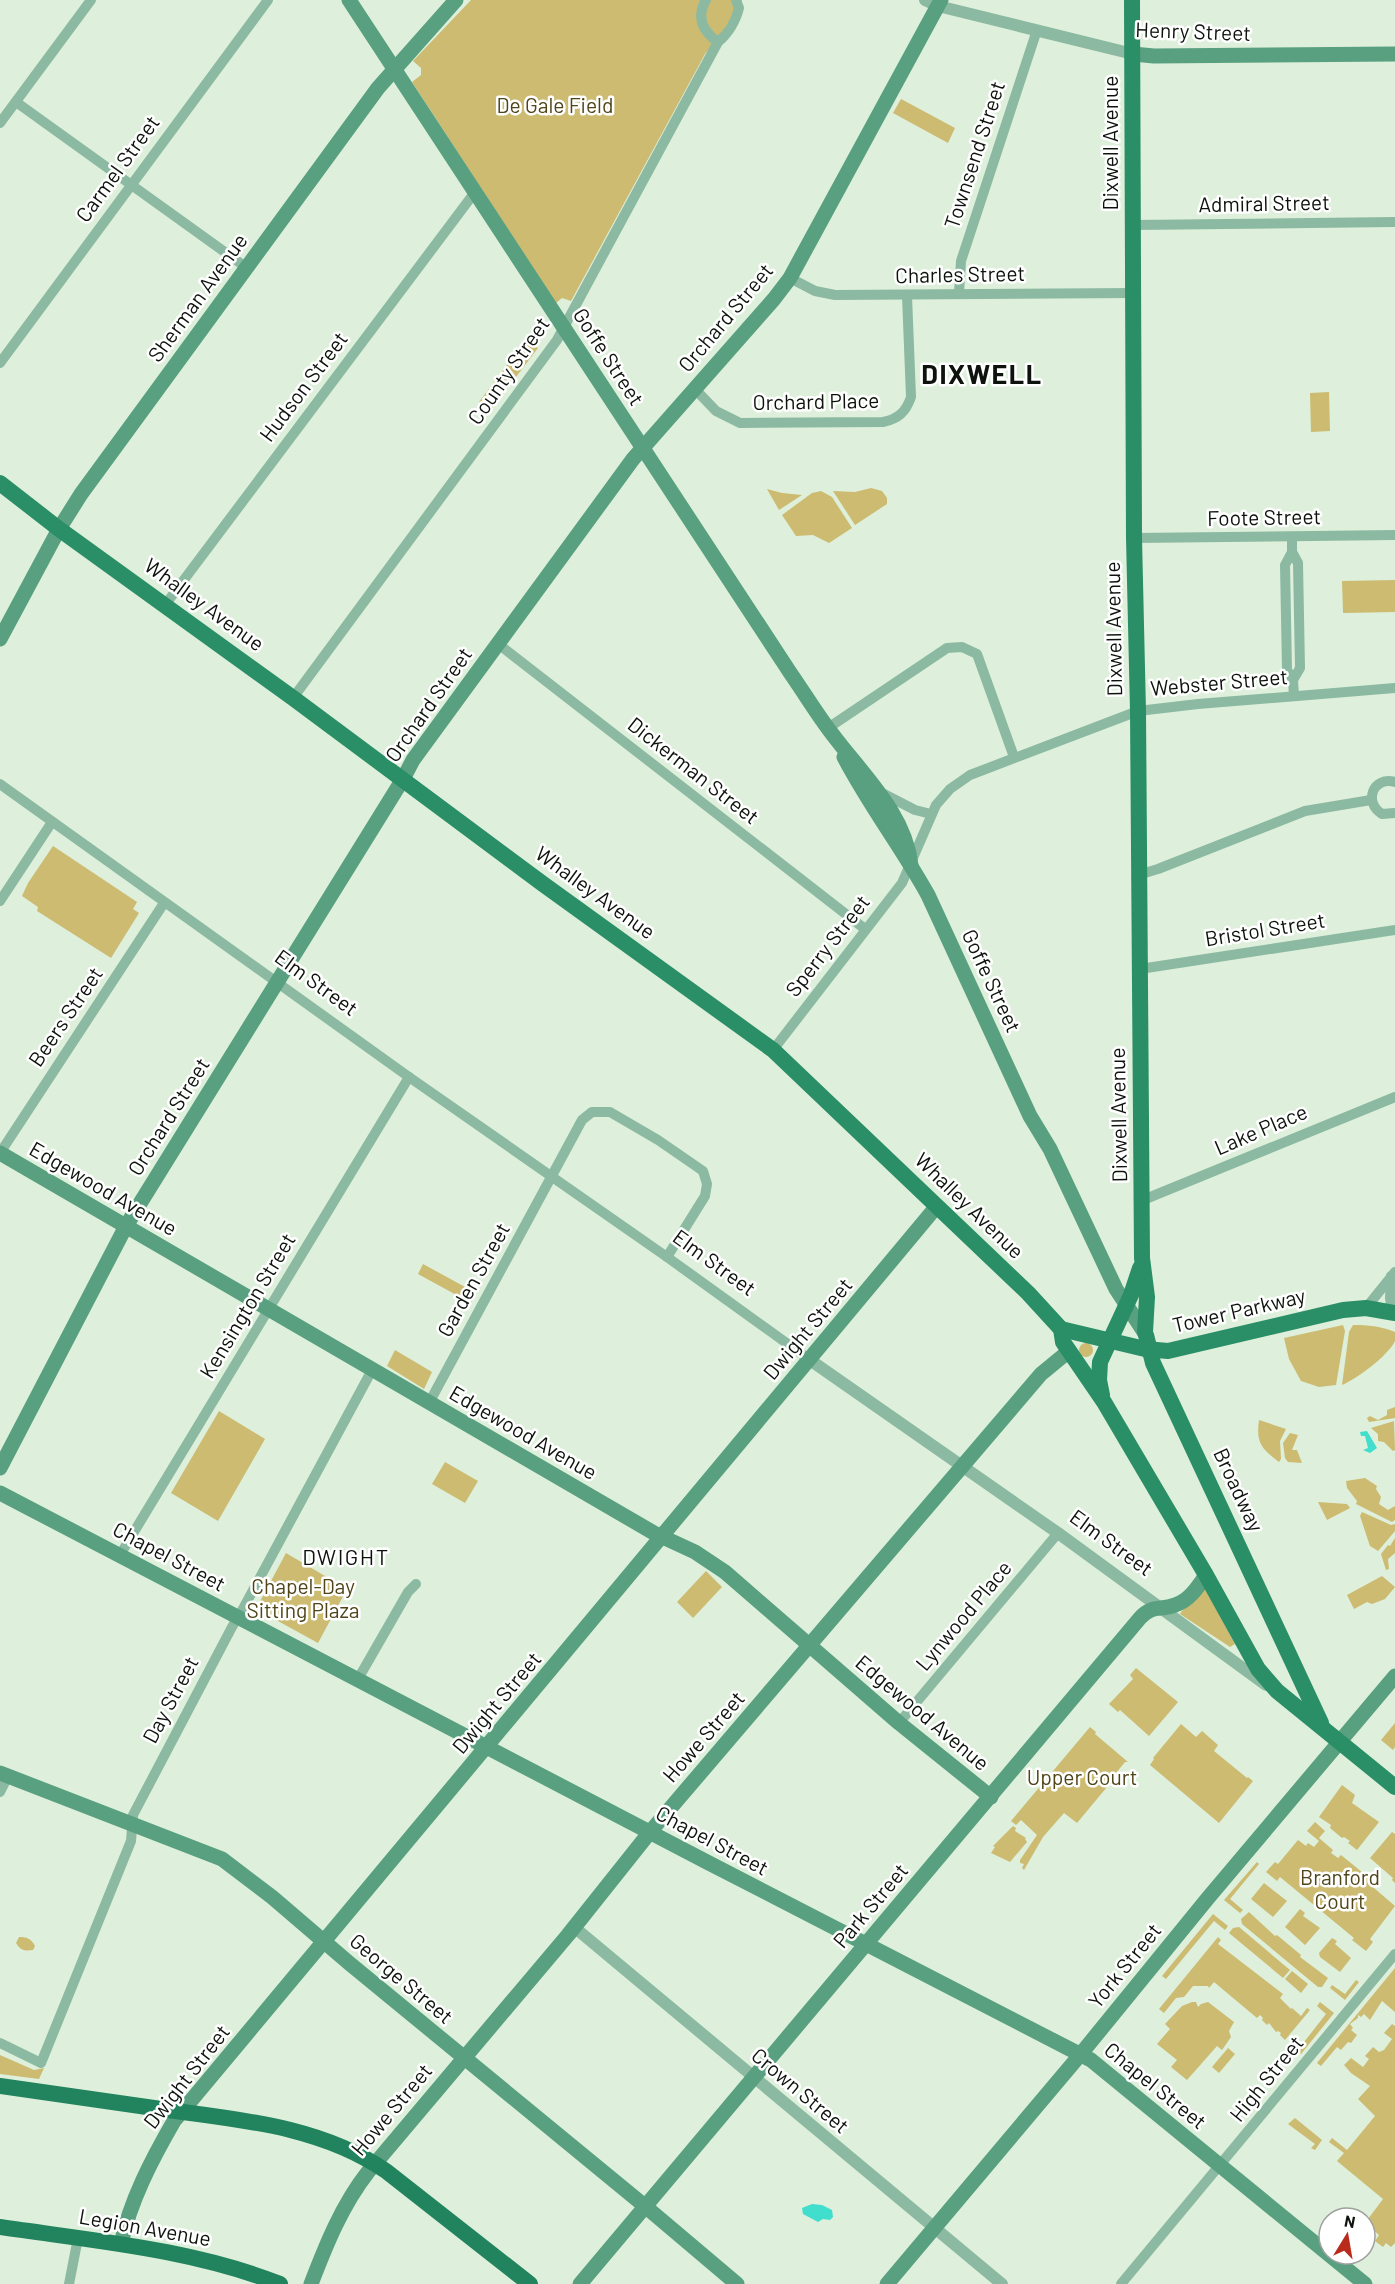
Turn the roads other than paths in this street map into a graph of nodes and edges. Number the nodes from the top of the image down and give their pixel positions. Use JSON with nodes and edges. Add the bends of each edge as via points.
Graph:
{"nodes":[{"id":1,"x":91,"y":0,"type":"edge"},
{"id":2,"x":268,"y":0,"type":"edge"},
{"id":3,"x":349,"y":0,"type":"edge"},
{"id":4,"x":456,"y":0,"type":"edge"},
{"id":5,"x":706,"y":0,"type":"edge"},
{"id":6,"x":736,"y":0,"type":"edge"},
{"id":7,"x":1132,"y":0,"type":"edge"},
{"id":8,"x":935,"y":2,"type":"edge"},
{"id":9,"x":1036,"y":30,"type":"junction"},
{"id":10,"x":718,"y":42,"type":"junction"},
{"id":11,"x":1133,"y":54,"type":"junction"},
{"id":12,"x":1395,"y":54,"type":"edge"},
{"id":13,"x":394,"y":68,"type":"junction"},
{"id":14,"x":16,"y":102,"type":"junction"},
{"id":15,"x":0,"y":123,"type":"edge"},
{"id":16,"x":131,"y":183,"type":"junction"},
{"id":17,"x":474,"y":192,"type":"junction"},
{"id":18,"x":1395,"y":222,"type":"edge"},
{"id":19,"x":1134,"y":225,"type":"junction"},
{"id":20,"x":247,"y":268,"type":"junction"},
{"id":21,"x":790,"y":278,"type":"junction"},
{"id":22,"x":959,"y":293,"type":"junction"},
{"id":23,"x":1134,"y":293,"type":"junction"},
{"id":24,"x":907,"y":296,"type":"junction"},
{"id":25,"x":564,"y":328,"type":"junction"},
{"id":26,"x":0,"y":363,"type":"edge"},
{"id":27,"x":694,"y":388,"type":"junction"},
{"id":28,"x":642,"y":447,"type":"junction"},
{"id":29,"x":0,"y":483,"type":"edge"},
{"id":30,"x":59,"y":529,"type":"junction"},
{"id":31,"x":1395,"y":535,"type":"edge"},
{"id":32,"x":1292,"y":537,"type":"junction"},
{"id":33,"x":1134,"y":538,"type":"junction"},
{"id":34,"x":165,"y":605,"type":"junction"},
{"id":35,"x":0,"y":639,"type":"edge"},
{"id":36,"x":497,"y":643,"type":"junction"},
{"id":37,"x":1395,"y":688,"type":"edge"},
{"id":38,"x":1294,"y":696,"type":"junction"},
{"id":39,"x":293,"y":698,"type":"junction"},
{"id":40,"x":1138,"y":711,"type":"junction"},
{"id":41,"x":830,"y":732,"type":"junction"},
{"id":42,"x":1014,"y":757,"type":"junction"},
{"id":43,"x":403,"y":779,"type":"junction"},
{"id":44,"x":1395,"y":782,"type":"edge"},
{"id":45,"x":0,"y":784,"type":"edge"},
{"id":46,"x":878,"y":790,"type":"junction"},
{"id":47,"x":1371,"y":800,"type":"junction"},
{"id":48,"x":1395,"y":813,"type":"edge"},
{"id":49,"x":931,"y":814,"type":"junction"},
{"id":50,"x":52,"y":822,"type":"junction"},
{"id":51,"x":911,"y":865,"type":"junction"},
{"id":52,"x":1138,"y":875,"type":"junction"},
{"id":53,"x":0,"y":901,"type":"edge"},
{"id":54,"x":164,"y":903,"type":"junction"},
{"id":55,"x":865,"y":929,"type":"junction"},
{"id":56,"x":1395,"y":930,"type":"edge"},
{"id":57,"x":1140,"y":969,"type":"junction"},
{"id":58,"x":277,"y":982,"type":"junction"},
{"id":59,"x":773,"y":1050,"type":"junction"},
{"id":60,"x":409,"y":1077,"type":"junction"},
{"id":61,"x":1395,"y":1097,"type":"edge"},
{"id":62,"x":0,"y":1153,"type":"edge"},
{"id":63,"x":553,"y":1176,"type":"junction"},
{"id":64,"x":1143,"y":1200,"type":"junction"},
{"id":65,"x":937,"y":1206,"type":"junction"},
{"id":66,"x":126,"y":1226,"type":"junction"},
{"id":67,"x":667,"y":1257,"type":"junction"},
{"id":68,"x":1142,"y":1258,"type":"junction"},
{"id":69,"x":1393,"y":1274,"type":"edge"},
{"id":70,"x":1126,"y":1304,"type":"junction"},
{"id":71,"x":1366,"y":1308,"type":"junction"},
{"id":72,"x":269,"y":1310,"type":"junction"},
{"id":73,"x":1394,"y":1312,"type":"edge"},
{"id":74,"x":1060,"y":1329,"type":"junction"},
{"id":75,"x":1147,"y":1339,"type":"junction"},
{"id":76,"x":1109,"y":1341,"type":"junction"},
{"id":77,"x":1069,"y":1351,"type":"junction"},
{"id":78,"x":810,"y":1360,"type":"junction"},
{"id":79,"x":372,"y":1370,"type":"junction"},
{"id":80,"x":1104,"y":1402,"type":"junction"},
{"id":81,"x":429,"y":1403,"type":"junction"},
{"id":82,"x":963,"y":1466,"type":"junction"},
{"id":83,"x":0,"y":1468,"type":"edge"},
{"id":84,"x":0,"y":1493,"type":"edge"},
{"id":85,"x":1058,"y":1533,"type":"junction"},
{"id":86,"x":662,"y":1537,"type":"junction"},
{"id":87,"x":120,"y":1555,"type":"junction"},
{"id":88,"x":1206,"y":1575,"type":"junction"},
{"id":89,"x":416,"y":1584,"type":"dead end"},
{"id":90,"x":1160,"y":1607,"type":"junction"},
{"id":91,"x":238,"y":1617,"type":"junction"},
{"id":92,"x":810,"y":1646,"type":"junction"},
{"id":93,"x":1295,"y":1666,"type":"junction"},
{"id":94,"x":1395,"y":1676,"type":"edge"},
{"id":95,"x":1266,"y":1678,"type":"junction"},
{"id":96,"x":358,"y":1679,"type":"junction"},
{"id":97,"x":1277,"y":1691,"type":"junction"},
{"id":98,"x":899,"y":1723,"type":"junction"},
{"id":99,"x":1323,"y":1727,"type":"junction"},
{"id":100,"x":1340,"y":1741,"type":"junction"},
{"id":101,"x":487,"y":1748,"type":"junction"},
{"id":102,"x":4,"y":1775,"type":"edge"},
{"id":103,"x":1395,"y":1787,"type":"edge"},
{"id":104,"x":0,"y":1792,"type":"edge"},
{"id":105,"x":991,"y":1797,"type":"junction"},
{"id":106,"x":132,"y":1825,"type":"junction"},
{"id":107,"x":650,"y":1832,"type":"junction"},
{"id":108,"x":574,"y":1927,"type":"junction"},
{"id":109,"x":324,"y":1942,"type":"junction"},
{"id":110,"x":866,"y":1945,"type":"junction"},
{"id":111,"x":1395,"y":1954,"type":"edge"},
{"id":112,"x":0,"y":2043,"type":"edge"},
{"id":113,"x":1080,"y":2055,"type":"junction"},
{"id":114,"x":464,"y":2058,"type":"junction"},
{"id":115,"x":754,"y":2078,"type":"junction"},
{"id":116,"x":0,"y":2086,"type":"edge"},
{"id":117,"x":183,"y":2112,"type":"junction"},
{"id":118,"x":375,"y":2163,"type":"junction"},
{"id":119,"x":1220,"y":2166,"type":"junction"},
{"id":120,"x":646,"y":2207,"type":"junction"},
{"id":121,"x":0,"y":2226,"type":"edge"},
{"id":122,"x":934,"y":2228,"type":"junction"},
{"id":123,"x":78,"y":2238,"type":"junction"},
{"id":124,"x":121,"y":2244,"type":"junction"},
{"id":125,"x":69,"y":2284,"type":"edge"},
{"id":126,"x":280,"y":2284,"type":"edge"},
{"id":127,"x":311,"y":2284,"type":"edge"},
{"id":128,"x":531,"y":2284,"type":"edge"},
{"id":129,"x":580,"y":2284,"type":"edge"},
{"id":130,"x":737,"y":2284,"type":"edge"},
{"id":131,"x":887,"y":2284,"type":"edge"},
{"id":132,"x":1002,"y":2284,"type":"edge"},
{"id":133,"x":1121,"y":2284,"type":"edge"},
{"id":134,"x":1365,"y":2284,"type":"edge"}],
"edges":[{"from":1,"to":14,"type":"street"},
{"from":2,"to":16,"type":"street","name":"Carmel Street"},
{"from":3,"to":13,"type":"main road","name":"Goffe Street"},
{"from":4,"to":13,"type":"main road","name":"Sherman Avenue"},
{"from":5,"to":10,"type":"street","via":[[700,12],[701,24]]},
{"from":6,"to":10,"type":"street","name":"County Street","via":[[738,13]]},
{"from":7,"to":11,"type":"main road","name":"Dixwell Avenue"},
{"from":8,"to":9,"type":"street","name":"Henry Street"},
{"from":8,"to":21,"type":"main road","name":"Orchard Street"},
{"from":9,"to":11,"type":"street","name":"Henry Street"},
{"from":9,"to":22,"type":"street","name":"Townsend Street","via":[[961,261]]},
{"from":10,"to":25,"type":"street","name":"County Street"},
{"from":11,"to":12,"type":"main road","name":"Henry Street"},
{"from":11,"to":19,"type":"main road","name":"Dixwell Avenue"},
{"from":13,"to":17,"type":"main road","name":"Goffe Street"},
{"from":13,"to":20,"type":"main road","name":"Sherman Avenue"},
{"from":14,"to":15,"type":"street"},
{"from":14,"to":16,"type":"street"},
{"from":16,"to":20,"type":"street"},
{"from":16,"to":26,"type":"street","name":"Carmel Street"},
{"from":17,"to":25,"type":"main road","name":"Goffe Street"},
{"from":17,"to":34,"type":"street","name":"Hudson Street"},
{"from":18,"to":19,"type":"street","name":"Admiral Street"},
{"from":19,"to":23,"type":"main road","name":"Dixwell Avenue"},
{"from":20,"to":30,"type":"main road","name":"Sherman Avenue"},
{"from":21,"to":24,"type":"street","name":"Charles Street","via":[[828,294]]},
{"from":21,"to":27,"type":"main road","name":"Orchard Street"},
{"from":22,"to":23,"type":"street","name":"Charles Street"},
{"from":22,"to":24,"type":"street","name":"Charles Street"},
{"from":23,"to":33,"type":"main road","name":"Dixwell Avenue"},
{"from":24,"to":27,"type":"street","name":"Orchard Place","via":[[910,397],[897,418],[883,422],[740,423],[716,411]]},
{"from":25,"to":28,"type":"main road","name":"Goffe Street"},
{"from":25,"to":39,"type":"street","name":"County Street"},
{"from":27,"to":28,"type":"main road","name":"Orchard Street"},
{"from":28,"to":36,"type":"main road","name":"Orchard Street"},
{"from":28,"to":41,"type":"main road","name":"Goffe Street"},
{"from":29,"to":30,"type":"main road","name":"Whalley Avenue"},
{"from":30,"to":34,"type":"main road","name":"Whalley Avenue"},
{"from":30,"to":35,"type":"main road","name":"Sherman Avenue"},
{"from":31,"to":32,"type":"street","name":"Foote Street"},
{"from":32,"to":33,"type":"street","name":"Foote Street"},
{"from":32,"to":38,"type":"street","via":[[1292,552],[1286,565],[1287,669],[1293,680]]},
{"from":33,"to":40,"type":"main road","name":"Dixwell Avenue"},
{"from":34,"to":39,"type":"main road","name":"Whalley Avenue"},
{"from":36,"to":43,"type":"main road","name":"Orchard Street"},
{"from":36,"to":55,"type":"street","name":"Dickerman Street"},
{"from":37,"to":38,"type":"street","name":"Webster Street"},
{"from":38,"to":40,"type":"street","name":"Webster Street"},
{"from":39,"to":43,"type":"main road","name":"Whalley Avenue"},
{"from":40,"to":42,"type":"street","name":"Webster Street"},
{"from":40,"to":52,"type":"main road","name":"Dixwell Avenue"},
{"from":41,"to":42,"type":"street","via":[[946,648],[962,647],[977,654]]},
{"from":41,"to":46,"type":"main road","name":"Goffe Street"},
{"from":41,"to":51,"type":"main road","name":"Goffe Street","via":[[859,786]]},
{"from":42,"to":49,"type":"street","name":"Webster Street","via":[[957,783]]},
{"from":43,"to":58,"type":"main road","name":"Orchard Street"},
{"from":43,"to":59,"type":"main road","name":"Whalley Avenue"},
{"from":44,"to":47,"type":"street","via":[[1378,784]]},
{"from":45,"to":50,"type":"street","name":"Elm Street"},
{"from":46,"to":49,"type":"street"},
{"from":46,"to":51,"type":"main road","name":"Goffe Street","via":[[908,844]]},
{"from":47,"to":48,"type":"street","via":[[1382,814]]},
{"from":47,"to":52,"type":"street","via":[[1305,811]]},
{"from":49,"to":51,"type":"street","name":"Webster Street"},
{"from":50,"to":53,"type":"street"},
{"from":50,"to":54,"type":"street","name":"Elm Street"},
{"from":51,"to":55,"type":"street","name":"Sperry Street","via":[[902,883]]},
{"from":51,"to":70,"type":"main road","name":"Goffe Street","via":[[1030,1116]]},
{"from":52,"to":57,"type":"main road","name":"Dixwell Avenue"},
{"from":54,"to":58,"type":"street","name":"Elm Street"},
{"from":54,"to":62,"type":"street","name":"Beers Street"},
{"from":55,"to":59,"type":"street","name":"Sperry Street"},
{"from":56,"to":57,"type":"street","name":"Bristol Street"},
{"from":57,"to":64,"type":"main road","name":"Dixwell Avenue"},
{"from":58,"to":60,"type":"street","name":"Elm Street"},
{"from":58,"to":66,"type":"main road","name":"Orchard Street"},
{"from":59,"to":65,"type":"main road","name":"Whalley Avenue"},
{"from":60,"to":63,"type":"street","name":"Elm Street"},
{"from":60,"to":72,"type":"street","name":"Kensington Street"},
{"from":61,"to":64,"type":"street","name":"Lake Place"},
{"from":62,"to":66,"type":"main road","name":"Edgewood Avenue"},
{"from":63,"to":67,"type":"street","name":"Elm Street"},
{"from":63,"to":67,"type":"street","name":"Garden Street","via":[[582,1120],[592,1112],[610,1112],[703,1171],[705,1196]]},
{"from":63,"to":81,"type":"street","name":"Garden Street"},
{"from":64,"to":68,"type":"main road","name":"Dixwell Avenue"},
{"from":65,"to":74,"type":"main road","name":"Whalley Avenue"},
{"from":65,"to":78,"type":"main road","name":"Dwight Street"},
{"from":66,"to":72,"type":"main road","name":"Edgewood Avenue"},
{"from":66,"to":83,"type":"main road","name":"Orchard Street"},
{"from":67,"to":78,"type":"street","name":"Elm Street"},
{"from":68,"to":70,"type":"main road","name":"Dixwell Avenue"},
{"from":68,"to":75,"type":"main road","name":"Dixwell Avenue"},
{"from":69,"to":71,"type":"street"},
{"from":69,"to":73,"type":"street","name":"Tower Parkway","via":[[1390,1298]]},
{"from":70,"to":75,"type":"main road","name":"Goffe Street"},
{"from":70,"to":76,"type":"main road","name":"Dixwell Avenue"},
{"from":71,"to":73,"type":"main road","name":"Tower Parkway"},
{"from":71,"to":75,"type":"main road","name":"Tower Parkway","via":[[1343,1310],[1178,1350]]},
{"from":72,"to":79,"type":"main road","name":"Edgewood Avenue"},
{"from":72,"to":87,"type":"street","name":"Kensington Street"},
{"from":74,"to":76,"type":"main road","name":"Tower Parkway"},
{"from":74,"to":77,"type":"main road","name":"Whalley Avenue"},
{"from":75,"to":76,"type":"main road","name":"Tower Parkway"},
{"from":75,"to":93,"type":"main road","name":"Broadway","via":[[1153,1363]]},
{"from":76,"to":80,"type":"main road","name":"Dixwell Avenue","via":[[1098,1371]]},
{"from":77,"to":80,"type":"main road","name":"Whalley Avenue"},
{"from":77,"to":82,"type":"main road","name":"Howe Street","via":[[1041,1374]]},
{"from":78,"to":82,"type":"street","name":"Elm Street"},
{"from":78,"to":86,"type":"main road","name":"Dwight Street"},
{"from":79,"to":81,"type":"main road","name":"Edgewood Avenue"},
{"from":79,"to":91,"type":"street","name":"Day Street"},
{"from":80,"to":88,"type":"main road"},
{"from":81,"to":86,"type":"main road","name":"Edgewood Avenue"},
{"from":82,"to":85,"type":"street","name":"Elm Street"},
{"from":82,"to":92,"type":"main road","name":"Howe Street"},
{"from":84,"to":87,"type":"main road","name":"Chapel Street"},
{"from":85,"to":90,"type":"street","name":"Elm Street"},
{"from":85,"to":98,"type":"street","name":"Lynwood Place"},
{"from":86,"to":92,"type":"main road","name":"Edgewood Avenue","via":[[725,1572]]},
{"from":86,"to":101,"type":"main road","name":"Dwight Street"},
{"from":87,"to":91,"type":"main road","name":"Chapel Street"},
{"from":88,"to":90,"type":"main road","name":"Park Street","via":[[1183,1601]]},
{"from":88,"to":95,"type":"main road","via":[[1251,1659]]},
{"from":89,"to":96,"type":"street"},
{"from":90,"to":97,"type":"street","name":"Elm Street"},
{"from":90,"to":105,"type":"main road","name":"Park Street","via":[[1140,1618]]},
{"from":91,"to":96,"type":"main road","name":"Chapel Street"},
{"from":91,"to":106,"type":"street","name":"Day Street","via":[[134,1813]]},
{"from":92,"to":98,"type":"main road","name":"Edgewood Avenue"},
{"from":92,"to":107,"type":"main road","name":"Howe Street"},
{"from":93,"to":95,"type":"main road","via":[[1293,1675],[1287,1679]]},
{"from":93,"to":99,"type":"main road","name":"Broadway"},
{"from":94,"to":100,"type":"main road","name":"York Street"},
{"from":95,"to":97,"type":"main road"},
{"from":96,"to":101,"type":"main road","name":"Chapel Street"},
{"from":97,"to":99,"type":"main road","name":"Elm Street"},
{"from":98,"to":105,"type":"main road","name":"Edgewood Avenue"},
{"from":99,"to":100,"type":"main road","name":"Elm Street"},
{"from":100,"to":103,"type":"main road","name":"Elm Street"},
{"from":100,"to":113,"type":"main road","name":"York Street"},
{"from":101,"to":107,"type":"main road","name":"Chapel Street"},
{"from":101,"to":109,"type":"main road","name":"Dwight Street"},
{"from":102,"to":104,"type":"street"},
{"from":102,"to":106,"type":"main road","name":"George Street"},
{"from":105,"to":110,"type":"main road","name":"Park Street"},
{"from":106,"to":109,"type":"main road","name":"George Street","via":[[222,1859]]},
{"from":106,"to":112,"type":"street","name":"Day Street","via":[[130,1841],[41,2063]]},
{"from":107,"to":108,"type":"main road","name":"Howe Street"},
{"from":107,"to":110,"type":"main road","name":"Chapel Street"},
{"from":108,"to":114,"type":"main road","name":"Howe Street"},
{"from":108,"to":115,"type":"street","name":"Crown Street"},
{"from":109,"to":114,"type":"main road","name":"George Street"},
{"from":109,"to":117,"type":"main road","name":"Dwight Street"},
{"from":110,"to":113,"type":"main road","name":"Chapel Street"},
{"from":110,"to":115,"type":"main road","name":"Park Street"},
{"from":111,"to":119,"type":"street","name":"High Street"},
{"from":113,"to":119,"type":"main road","name":"Chapel Street"},
{"from":113,"to":122,"type":"main road","name":"York Street"},
{"from":114,"to":118,"type":"main road","name":"Howe Street"},
{"from":114,"to":120,"type":"main road","name":"George Street"},
{"from":115,"to":120,"type":"main road","name":"Park Street"},
{"from":115,"to":122,"type":"street","name":"Crown Street"},
{"from":116,"to":117,"type":"highway"},
{"from":117,"to":118,"type":"highway","via":[[300,2132]]},
{"from":117,"to":124,"type":"main road","name":"Dwight Street","via":[[162,2143],[140,2189],[127,2217]]},
{"from":118,"to":127,"type":"main road","name":"Howe Street","via":[[350,2198]]},
{"from":118,"to":128,"type":"highway"},
{"from":119,"to":133,"type":"street","name":"High Street"},
{"from":119,"to":134,"type":"main road","name":"Chapel Street"},
{"from":120,"to":129,"type":"main road","name":"Park Street"},
{"from":120,"to":130,"type":"main road","name":"George Street"},
{"from":121,"to":123,"type":"highway","name":"Legion Avenue"},
{"from":122,"to":131,"type":"main road","name":"York Street"},
{"from":122,"to":132,"type":"street","name":"Crown Street"},
{"from":123,"to":124,"type":"highway","name":"Legion Avenue"},
{"from":123,"to":125,"type":"street"},
{"from":124,"to":126,"type":"highway","name":"Legion Avenue","via":[[220,2265]]}]}
